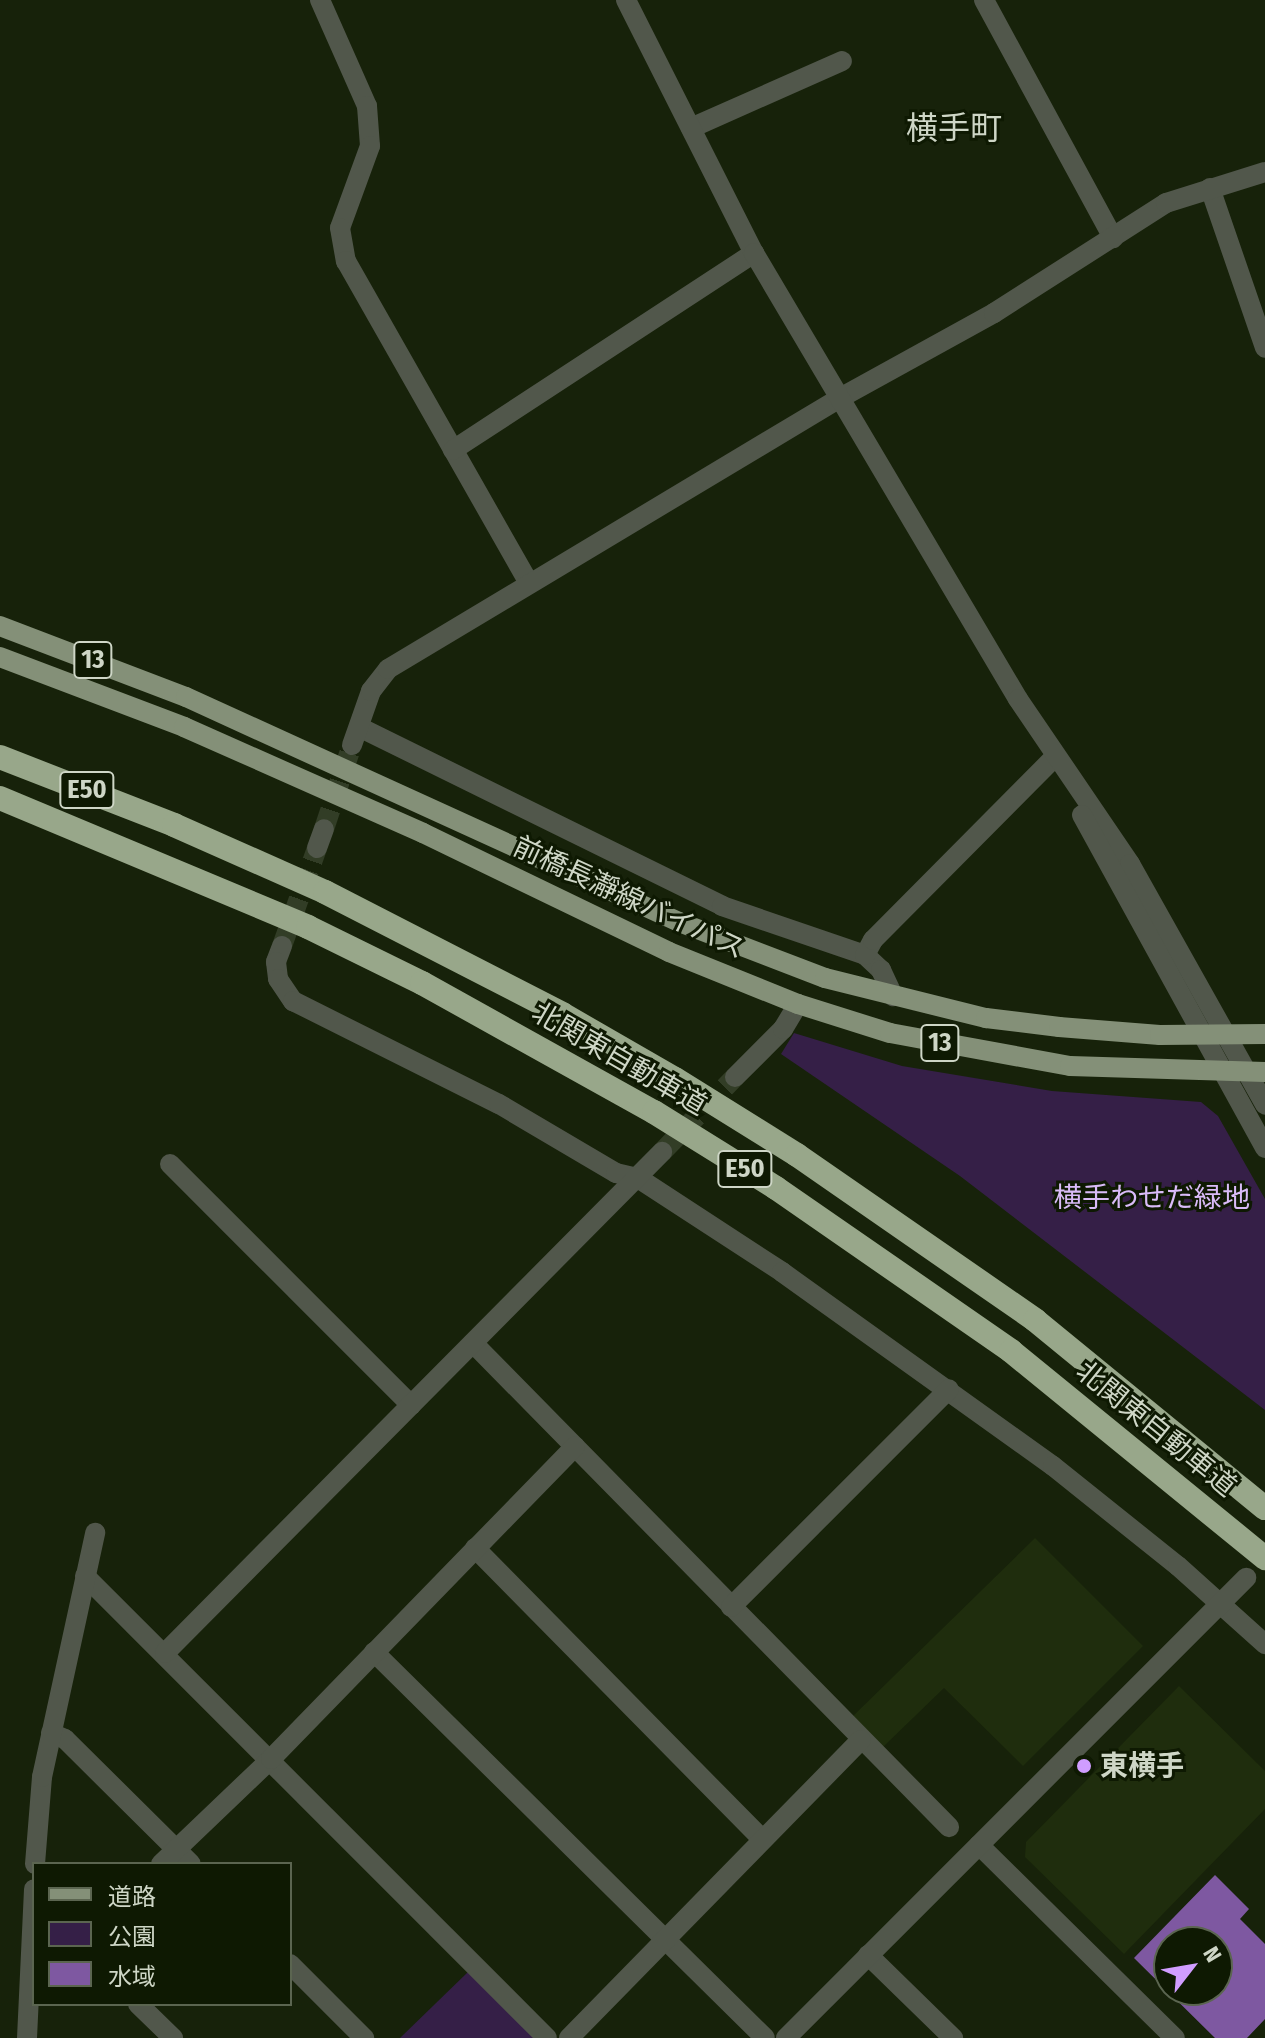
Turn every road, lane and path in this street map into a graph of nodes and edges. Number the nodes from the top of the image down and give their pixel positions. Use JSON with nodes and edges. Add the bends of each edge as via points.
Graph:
{"nodes":[{"id":1,"x":320,"y":0,"type":"edge"},
{"id":2,"x":626,"y":0,"type":"edge"},
{"id":3,"x":984,"y":0,"type":"edge"},
{"id":4,"x":842,"y":61,"type":"dead end"},
{"id":5,"x":691,"y":128,"type":"junction"},
{"id":6,"x":1265,"y":172,"type":"edge"},
{"id":7,"x":1210,"y":188,"type":"junction"},
{"id":8,"x":1113,"y":238,"type":"junction"},
{"id":9,"x":754,"y":253,"type":"junction"},
{"id":10,"x":1265,"y":348,"type":"edge"},
{"id":11,"x":840,"y":398,"type":"junction"},
{"id":12,"x":453,"y":450,"type":"junction"},
{"id":13,"x":529,"y":583,"type":"junction"},
{"id":14,"x":0,"y":626,"type":"edge"},
{"id":15,"x":0,"y":657,"type":"edge"},
{"id":16,"x":0,"y":757,"type":"edge"},
{"id":17,"x":1054,"y":758,"type":"junction"},
{"id":18,"x":0,"y":798,"type":"edge"},
{"id":19,"x":282,"y":946,"type":"tunnel mouth"},
{"id":20,"x":865,"y":955,"type":"junction"},
{"id":21,"x":893,"y":996,"type":"junction"},
{"id":22,"x":798,"y":1004,"type":"junction"},
{"id":23,"x":1265,"y":1034,"type":"edge"},
{"id":24,"x":1203,"y":1035,"type":"junction"},
{"id":25,"x":1227,"y":1035,"type":"junction"},
{"id":26,"x":1224,"y":1073,"type":"junction"},
{"id":27,"x":1256,"y":1073,"type":"edge"},
{"id":28,"x":735,"y":1077,"type":"tunnel mouth"},
{"id":29,"x":1265,"y":1105,"type":"edge"},
{"id":30,"x":1265,"y":1148,"type":"edge"},
{"id":31,"x":662,"y":1152,"type":"tunnel mouth"},
{"id":32,"x":170,"y":1164,"type":"dead end"},
{"id":33,"x":638,"y":1178,"type":"junction"},
{"id":34,"x":473,"y":1343,"type":"junction"},
{"id":35,"x":949,"y":1389,"type":"junction"},
{"id":36,"x":411,"y":1405,"type":"junction"},
{"id":37,"x":575,"y":1446,"type":"junction"},
{"id":38,"x":1265,"y":1508,"type":"edge"},
{"id":39,"x":95,"y":1533,"type":"dead end"},
{"id":40,"x":475,"y":1548,"type":"junction"},
{"id":41,"x":1265,"y":1558,"type":"edge"},
{"id":42,"x":85,"y":1576,"type":"junction"},
{"id":43,"x":1246,"y":1578,"type":"dead end"},
{"id":44,"x":1222,"y":1604,"type":"junction"},
{"id":45,"x":731,"y":1607,"type":"junction"},
{"id":46,"x":1265,"y":1644,"type":"edge"},
{"id":47,"x":374,"y":1652,"type":"junction"},
{"id":48,"x":165,"y":1653,"type":"junction"},
{"id":49,"x":51,"y":1733,"type":"junction"},
{"id":50,"x":861,"y":1740,"type":"junction"},
{"id":51,"x":271,"y":1759,"type":"junction"},
{"id":52,"x":949,"y":1827,"type":"dead end"},
{"id":53,"x":762,"y":1839,"type":"junction"},
{"id":54,"x":979,"y":1845,"type":"junction"},
{"id":55,"x":175,"y":1849,"type":"junction"},
{"id":56,"x":35,"y":1862,"type":"edge"},
{"id":57,"x":163,"y":1862,"type":"edge"},
{"id":58,"x":189,"y":1862,"type":"edge"},
{"id":59,"x":32,"y":1942,"type":"edge"},
{"id":60,"x":667,"y":1942,"type":"junction"},
{"id":61,"x":868,"y":1955,"type":"junction"},
{"id":62,"x":292,"y":1966,"type":"edge"},
{"id":63,"x":140,"y":2006,"type":"edge"},
{"id":64,"x":27,"y":2038,"type":"edge"},
{"id":65,"x":173,"y":2038,"type":"edge"},
{"id":66,"x":364,"y":2038,"type":"edge"},
{"id":67,"x":547,"y":2038,"type":"edge"},
{"id":68,"x":569,"y":2038,"type":"edge"},
{"id":69,"x":765,"y":2038,"type":"edge"},
{"id":70,"x":786,"y":2038,"type":"edge"},
{"id":71,"x":953,"y":2038,"type":"edge"},
{"id":72,"x":1175,"y":2038,"type":"edge"}],
"edges":[{"from":1,"to":12,"type":"street","via":[[367,106],[370,146],[340,228],[346,261]]},
{"from":2,"to":5,"type":"street"},
{"from":3,"to":8,"type":"street"},
{"from":4,"to":5,"type":"street"},
{"from":5,"to":9,"type":"street"},
{"from":6,"to":7,"type":"street"},
{"from":7,"to":8,"type":"street","via":[[1166,203]]},
{"from":7,"to":10,"type":"street"},
{"from":8,"to":11,"type":"street","via":[[994,313]]},
{"from":9,"to":11,"type":"street"},
{"from":9,"to":12,"type":"street"},
{"from":11,"to":13,"type":"street"},
{"from":11,"to":17,"type":"street"},
{"from":12,"to":13,"type":"street"},
{"from":13,"to":20,"type":"street","via":[[388,669],[371,691],[356,736],[722,906]]},
{"from":14,"to":21,"type":"main road","name":"前橋長瀞線バイパス","number":"13","via":[[186,697],[679,922],[825,978]]},
{"from":15,"to":22,"type":"main road","name":"前橋長瀞線バイパス","number":"13","via":[[184,727],[423,833],[669,952]]},
{"from":16,"to":38,"type":"highway","name":"北関東自動車道","number":"E50","via":[[174,825],[453,956],[675,1079],[797,1155],[1035,1320]]},
{"from":17,"to":20,"type":"street","via":[[873,940]]},
{"from":17,"to":24,"type":"street"},
{"from":17,"to":25,"type":"street","via":[[1130,864]]},
{"from":18,"to":41,"type":"highway","name":"北関東自動車道","number":"E50","via":[[171,866],[422,983],[654,1112],[776,1188],[1011,1351]]},
{"from":19,"to":33,"type":"street","via":[[276,962],[278,979],[293,1001],[499,1104],[616,1173]]},
{"from":20,"to":21,"type":"street","via":[[881,970]]},
{"from":21,"to":24,"type":"main road","name":"前橋長瀞線バイパス","number":"13","via":[[1059,1027]]},
{"from":22,"to":26,"type":"main road","name":"前橋長瀞線バイパス","number":"13","via":[[890,1033],[1070,1066]]},
{"from":22,"to":28,"type":"street","via":[[783,1029]]},
{"from":23,"to":25,"type":"main road","name":"前橋長瀞線バイパス","number":"13"},
{"from":24,"to":25,"type":"main road","name":"前橋長瀞線バイパス","number":"13"},
{"from":24,"to":26,"type":"street"},
{"from":25,"to":27,"type":"street"},
{"from":26,"to":27,"type":"main road","name":"前橋長瀞線バイパス","number":"13"},
{"from":26,"to":30,"type":"street"},
{"from":27,"to":29,"type":"street"},
{"from":31,"to":33,"type":"street"},
{"from":32,"to":36,"type":"street"},
{"from":33,"to":34,"type":"street"},
{"from":33,"to":35,"type":"street"},
{"from":34,"to":36,"type":"street"},
{"from":34,"to":37,"type":"street"},
{"from":35,"to":44,"type":"street"},
{"from":35,"to":45,"type":"street"},
{"from":36,"to":48,"type":"street"},
{"from":37,"to":40,"type":"street"},
{"from":37,"to":45,"type":"street"},
{"from":39,"to":42,"type":"street"},
{"from":40,"to":47,"type":"street"},
{"from":40,"to":53,"type":"street"},
{"from":42,"to":48,"type":"street"},
{"from":42,"to":49,"type":"street"},
{"from":43,"to":44,"type":"street"},
{"from":44,"to":46,"type":"street"},
{"from":44,"to":54,"type":"street"},
{"from":45,"to":50,"type":"street"},
{"from":47,"to":51,"type":"street"},
{"from":47,"to":60,"type":"street"},
{"from":48,"to":51,"type":"street"},
{"from":49,"to":55,"type":"street","via":[[65,1739]]},
{"from":49,"to":56,"type":"street"},
{"from":50,"to":52,"type":"street"},
{"from":50,"to":53,"type":"street"},
{"from":51,"to":55,"type":"street"},
{"from":51,"to":67,"type":"street"},
{"from":53,"to":60,"type":"street"},
{"from":54,"to":61,"type":"street"},
{"from":54,"to":72,"type":"street"},
{"from":55,"to":57,"type":"street"},
{"from":55,"to":58,"type":"street"},
{"from":59,"to":64,"type":"street"},
{"from":60,"to":68,"type":"street"},
{"from":60,"to":69,"type":"street"},
{"from":61,"to":70,"type":"street"},
{"from":61,"to":71,"type":"street"},
{"from":62,"to":66,"type":"street"},
{"from":63,"to":65,"type":"street"}]}
